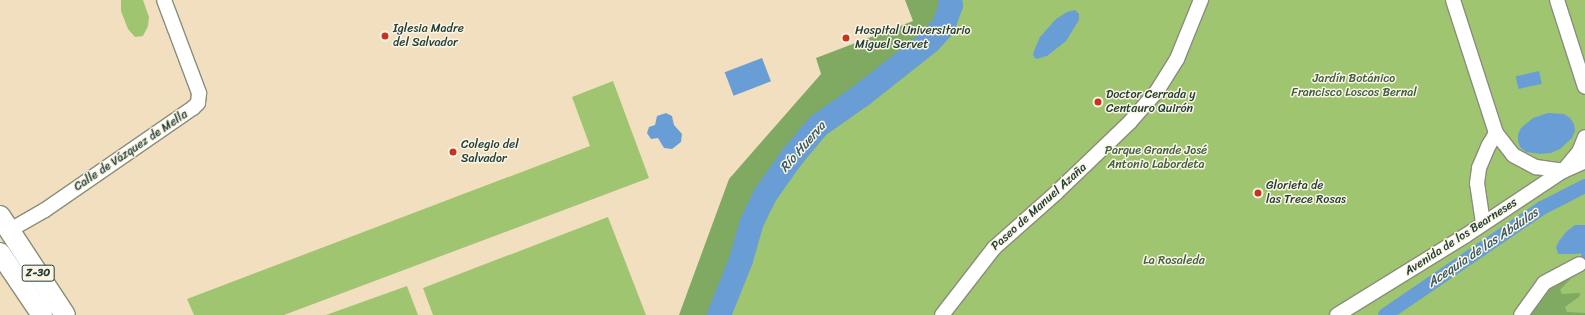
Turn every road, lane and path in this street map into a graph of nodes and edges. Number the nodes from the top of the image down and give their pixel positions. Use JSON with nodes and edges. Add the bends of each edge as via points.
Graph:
{"nodes":[{"id":1,"x":164,"y":0,"type":"edge"},
{"id":2,"x":1201,"y":0,"type":"edge"},
{"id":3,"x":1453,"y":0,"type":"edge"},
{"id":4,"x":1557,"y":0,"type":"edge"},
{"id":5,"x":1585,"y":87,"type":"edge"},
{"id":6,"x":1496,"y":133,"type":"junction"},
{"id":7,"x":1585,"y":137,"type":"edge"},
{"id":8,"x":1585,"y":161,"type":"edge"},
{"id":9,"x":1563,"y":171,"type":"junction"},
{"id":10,"x":5,"y":223,"type":"edge"},
{"id":11,"x":1483,"y":223,"type":"junction"},
{"id":12,"x":0,"y":253,"type":"edge"},
{"id":13,"x":1580,"y":264,"type":"dead end"},
{"id":14,"x":42,"y":315,"type":"edge"},
{"id":15,"x":65,"y":315,"type":"edge"},
{"id":16,"x":942,"y":315,"type":"edge"},
{"id":17,"x":1337,"y":315,"type":"edge"},
{"id":18,"x":1521,"y":315,"type":"edge"}],
"edges":[{"from":1,"to":10,"type":"street","name":"Calle de Vázquez de Mella","via":[[199,94],[196,105],[45,210]]},
{"from":2,"to":16,"type":"street","name":"Paseo de Manuel Azaña","via":[[1177,59],[1157,91],[1130,122],[994,248]]},
{"from":3,"to":6,"type":"street"},
{"from":4,"to":5,"type":"street"},
{"from":6,"to":9,"type":"street","via":[[1513,155],[1524,162],[1536,167]]},
{"from":6,"to":11,"type":"street","via":[[1479,168],[1477,183]]},
{"from":7,"to":9,"type":"street","via":[[1579,152]]},
{"from":8,"to":9,"type":"street","name":"Avenida de los Bearneses"},
{"from":9,"to":11,"type":"street","name":"Avenida de los Bearneses"},
{"from":10,"to":15,"type":"highway","number":"Z-30"},
{"from":11,"to":17,"type":"street","name":"Avenida de los Bearneses"},
{"from":12,"to":14,"type":"highway","number":"Z-30"},
{"from":13,"to":18,"type":"street","via":[[1544,283]]}]}
